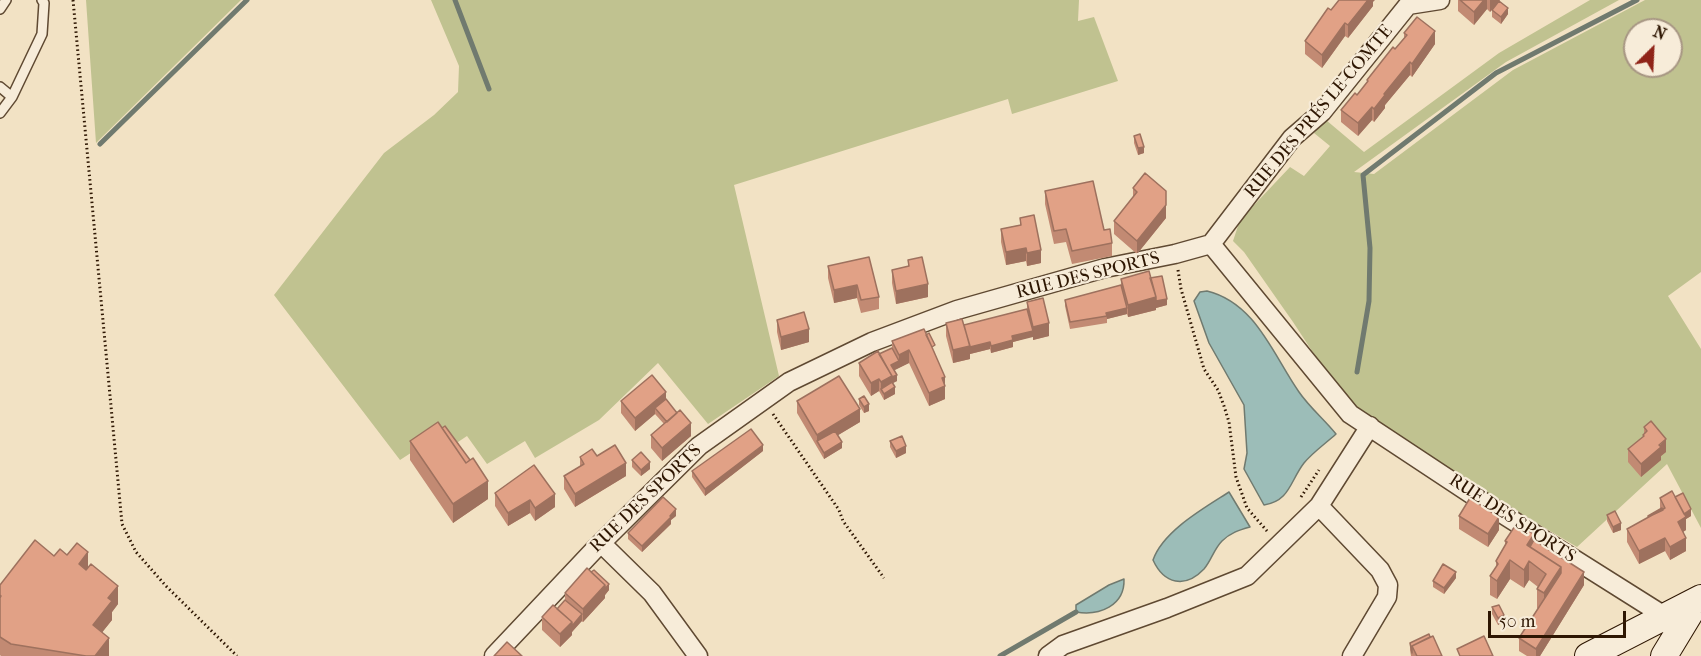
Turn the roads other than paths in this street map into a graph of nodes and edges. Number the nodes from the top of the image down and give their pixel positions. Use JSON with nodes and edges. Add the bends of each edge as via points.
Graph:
{"nodes":[{"id":1,"x":6,"y":0,"type":"edge"},
{"id":2,"x":42,"y":0,"type":"edge"},
{"id":3,"x":1440,"y":0,"type":"edge"},
{"id":4,"x":0,"y":9,"type":"edge"},
{"id":5,"x":0,"y":87,"type":"edge"},
{"id":6,"x":12,"y":97,"type":"junction"},
{"id":7,"x":0,"y":113,"type":"edge"},
{"id":8,"x":1211,"y":244,"type":"junction"},
{"id":9,"x":1370,"y":426,"type":"junction"},
{"id":10,"x":1319,"y":506,"type":"junction"},
{"id":11,"x":601,"y":543,"type":"junction"},
{"id":12,"x":1699,"y":599,"type":"edge"},
{"id":13,"x":1666,"y":617,"type":"junction"},
{"id":14,"x":494,"y":656,"type":"edge"},
{"id":15,"x":698,"y":656,"type":"edge"},
{"id":16,"x":1048,"y":656,"type":"edge"},
{"id":17,"x":1352,"y":656,"type":"edge"},
{"id":18,"x":1588,"y":656,"type":"edge"},
{"id":19,"x":1664,"y":656,"type":"edge"}],
"edges":[{"from":1,"to":4,"type":"lane"},
{"from":2,"to":6,"type":"lane","via":[[42,34]]},
{"from":3,"to":8,"type":"street","name":"RUE DES PRÉS LE-COMTE","via":[[1408,5],[1322,112],[1292,138]]},
{"from":5,"to":6,"type":"lane"},
{"from":6,"to":7,"type":"lane"},
{"from":8,"to":9,"type":"street","name":"RUE DES SPORTS","via":[[1350,414]]},
{"from":8,"to":11,"type":"street","name":"RUE DES SPORTS","via":[[1105,268],[957,310],[872,342],[789,382],[699,446]]},
{"from":9,"to":10,"type":"street"},
{"from":9,"to":13,"type":"street","name":"RUE DES SPORTS"},
{"from":10,"to":16,"type":"street","via":[[1247,576],[1063,645]]},
{"from":10,"to":17,"type":"street","via":[[1380,570],[1388,585],[1387,597]]},
{"from":11,"to":14,"type":"street","name":"RUE DES SPORTS"},
{"from":11,"to":15,"type":"street","via":[[652,592]]},
{"from":12,"to":13,"type":"main road"},
{"from":12,"to":19,"type":"main road"},
{"from":13,"to":18,"type":"main road"}]}
